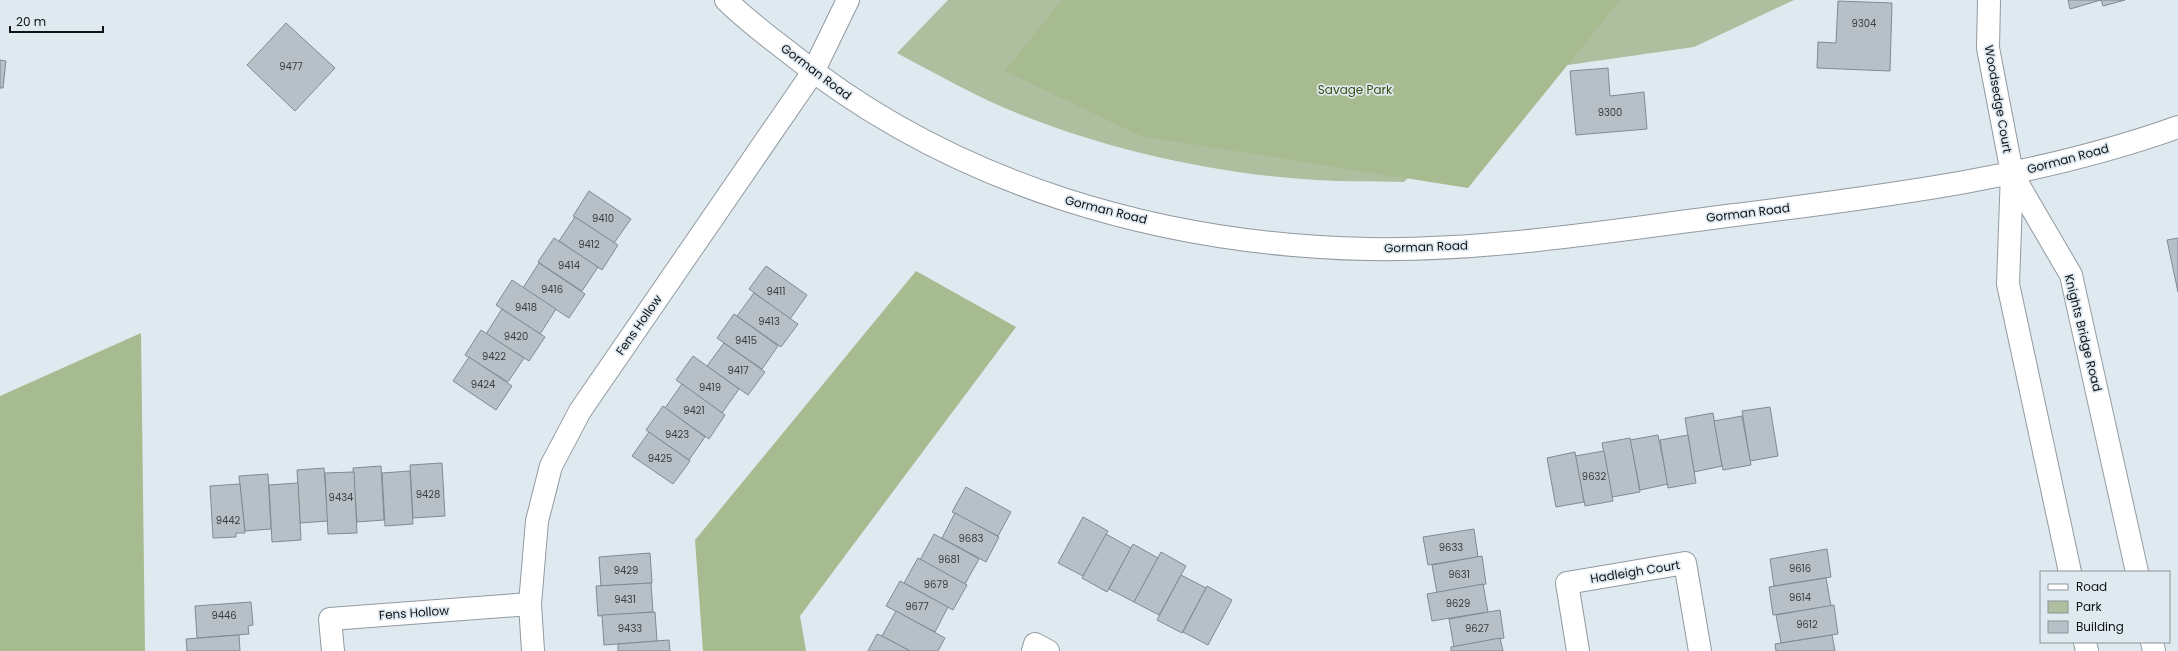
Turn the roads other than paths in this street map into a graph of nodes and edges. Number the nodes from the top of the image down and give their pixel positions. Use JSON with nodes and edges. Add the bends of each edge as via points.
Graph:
{"nodes":[{"id":1,"x":726,"y":0,"type":"edge"},
{"id":2,"x":848,"y":0,"type":"edge"},
{"id":3,"x":1989,"y":0,"type":"edge"},
{"id":4,"x":813,"y":72,"type":"junction"},
{"id":5,"x":2178,"y":127,"type":"edge"},
{"id":6,"x":2012,"y":173,"type":"junction"},
{"id":7,"x":2070,"y":571,"type":"edge"},
{"id":8,"x":2137,"y":571,"type":"edge"},
{"id":9,"x":530,"y":604,"type":"junction"},
{"id":10,"x":333,"y":651,"type":"edge"},
{"id":11,"x":533,"y":651,"type":"edge"},
{"id":12,"x":1033,"y":651,"type":"edge"},
{"id":13,"x":1048,"y":651,"type":"edge"},
{"id":14,"x":1578,"y":651,"type":"edge"},
{"id":15,"x":1700,"y":651,"type":"edge"}],
"edges":[{"from":1,"to":4,"type":"street","name":"Gorman Road"},
{"from":2,"to":4,"type":"street","name":"Fens Hollow"},
{"from":3,"to":6,"type":"street","name":"Woodsedge Court","via":[[1988,48]]},
{"from":4,"to":6,"type":"street","name":"Gorman Road","via":[[862,106],[920,140],[1002,178],[1082,206],[1182,229],[1273,243],[1369,248],[1457,246],[1548,239],[1880,196]]},
{"from":4,"to":9,"type":"street","name":"Fens Hollow","via":[[580,411],[551,466],[536,521]]},
{"from":5,"to":6,"type":"street","name":"Gorman Road","via":[[2076,158]]},
{"from":6,"to":7,"type":"street","via":[[2008,284]]},
{"from":6,"to":8,"type":"street","name":"Knights Bridge Road","via":[[2071,275]]},
{"from":9,"to":10,"type":"street","name":"Fens Hollow","via":[[330,619]]},
{"from":9,"to":11,"type":"street","name":"Fens Hollow"},
{"from":12,"to":13,"type":"street","via":[[1035,644]]},
{"from":14,"to":15,"type":"street","name":"Hadleigh Court","via":[[1567,583],[1685,563]]}]}
